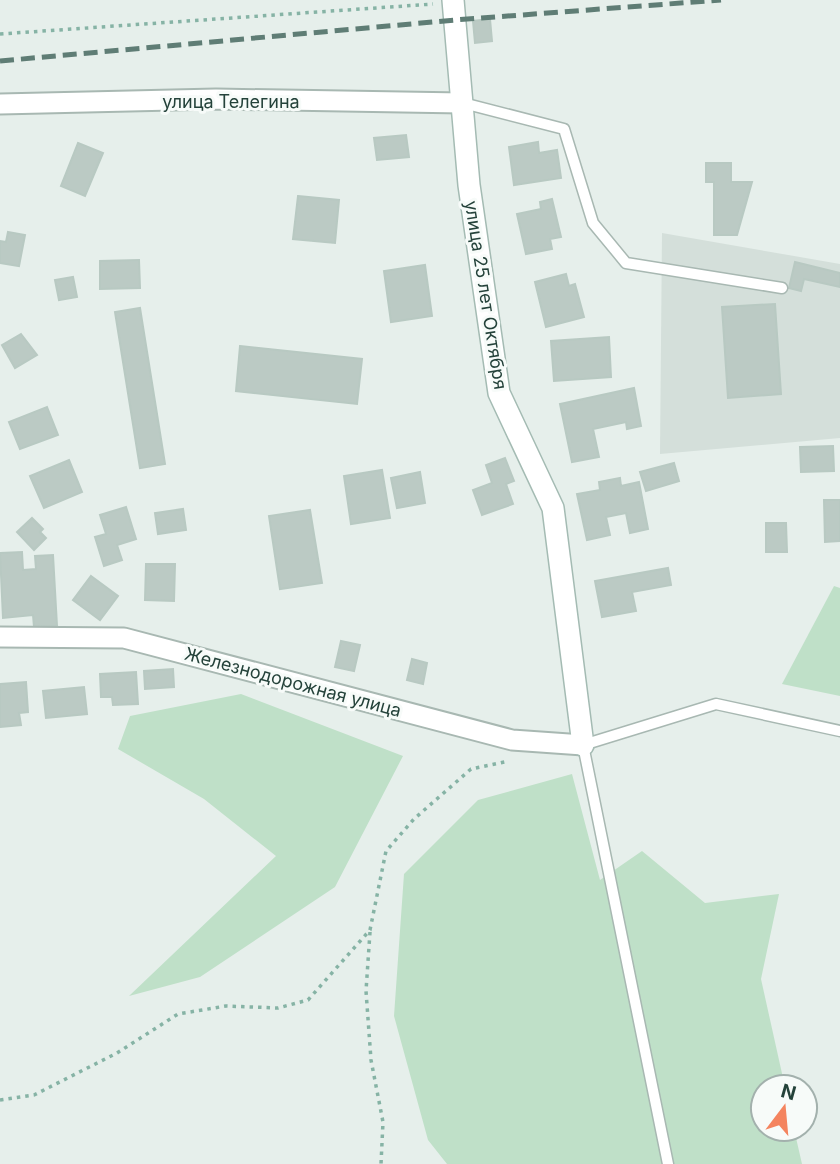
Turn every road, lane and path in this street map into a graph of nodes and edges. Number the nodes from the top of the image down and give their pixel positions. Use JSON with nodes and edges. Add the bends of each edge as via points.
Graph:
{"nodes":[{"id":1,"x":454,"y":1,"type":"edge"},
{"id":2,"x":0,"y":34,"type":"edge"},
{"id":3,"x":462,"y":103,"type":"junction"},
{"id":4,"x":0,"y":104,"type":"edge"},
{"id":5,"x":782,"y":288,"type":"dead end"},
{"id":6,"x":0,"y":637,"type":"edge"},
{"id":7,"x":840,"y":731,"type":"edge"},
{"id":8,"x":583,"y":745,"type":"junction"},
{"id":9,"x":521,"y":758,"type":"dead end"},
{"id":10,"x":370,"y":930,"type":"junction"},
{"id":11,"x":0,"y":1100,"type":"edge"},
{"id":12,"x":381,"y":1164,"type":"edge"},
{"id":13,"x":668,"y":1164,"type":"edge"}],
"edges":[{"from":1,"to":2,"type":"path"},
{"from":1,"to":3,"type":"street","name":"улица 25 лет Октября"},
{"from":3,"to":4,"type":"street","name":"улица Телегина","via":[[216,99]]},
{"from":3,"to":5,"type":"lane","via":[[564,129],[593,223],[626,263]]},
{"from":3,"to":8,"type":"street","name":"улица 25 лет Октября","via":[[499,393],[553,508]]},
{"from":6,"to":8,"type":"street","name":"Железнодорожная улица","via":[[124,639],[512,740]]},
{"from":7,"to":8,"type":"lane","via":[[716,704]]},
{"from":8,"to":13,"type":"lane"},
{"from":9,"to":10,"type":"path","via":[[471,769],[386,851]]},
{"from":10,"to":11,"type":"path","via":[[308,1000],[278,1008],[226,1006],[178,1014],[117,1053],[34,1095]]},
{"from":10,"to":12,"type":"path","via":[[366,991],[371,1060],[383,1122]]}]}
